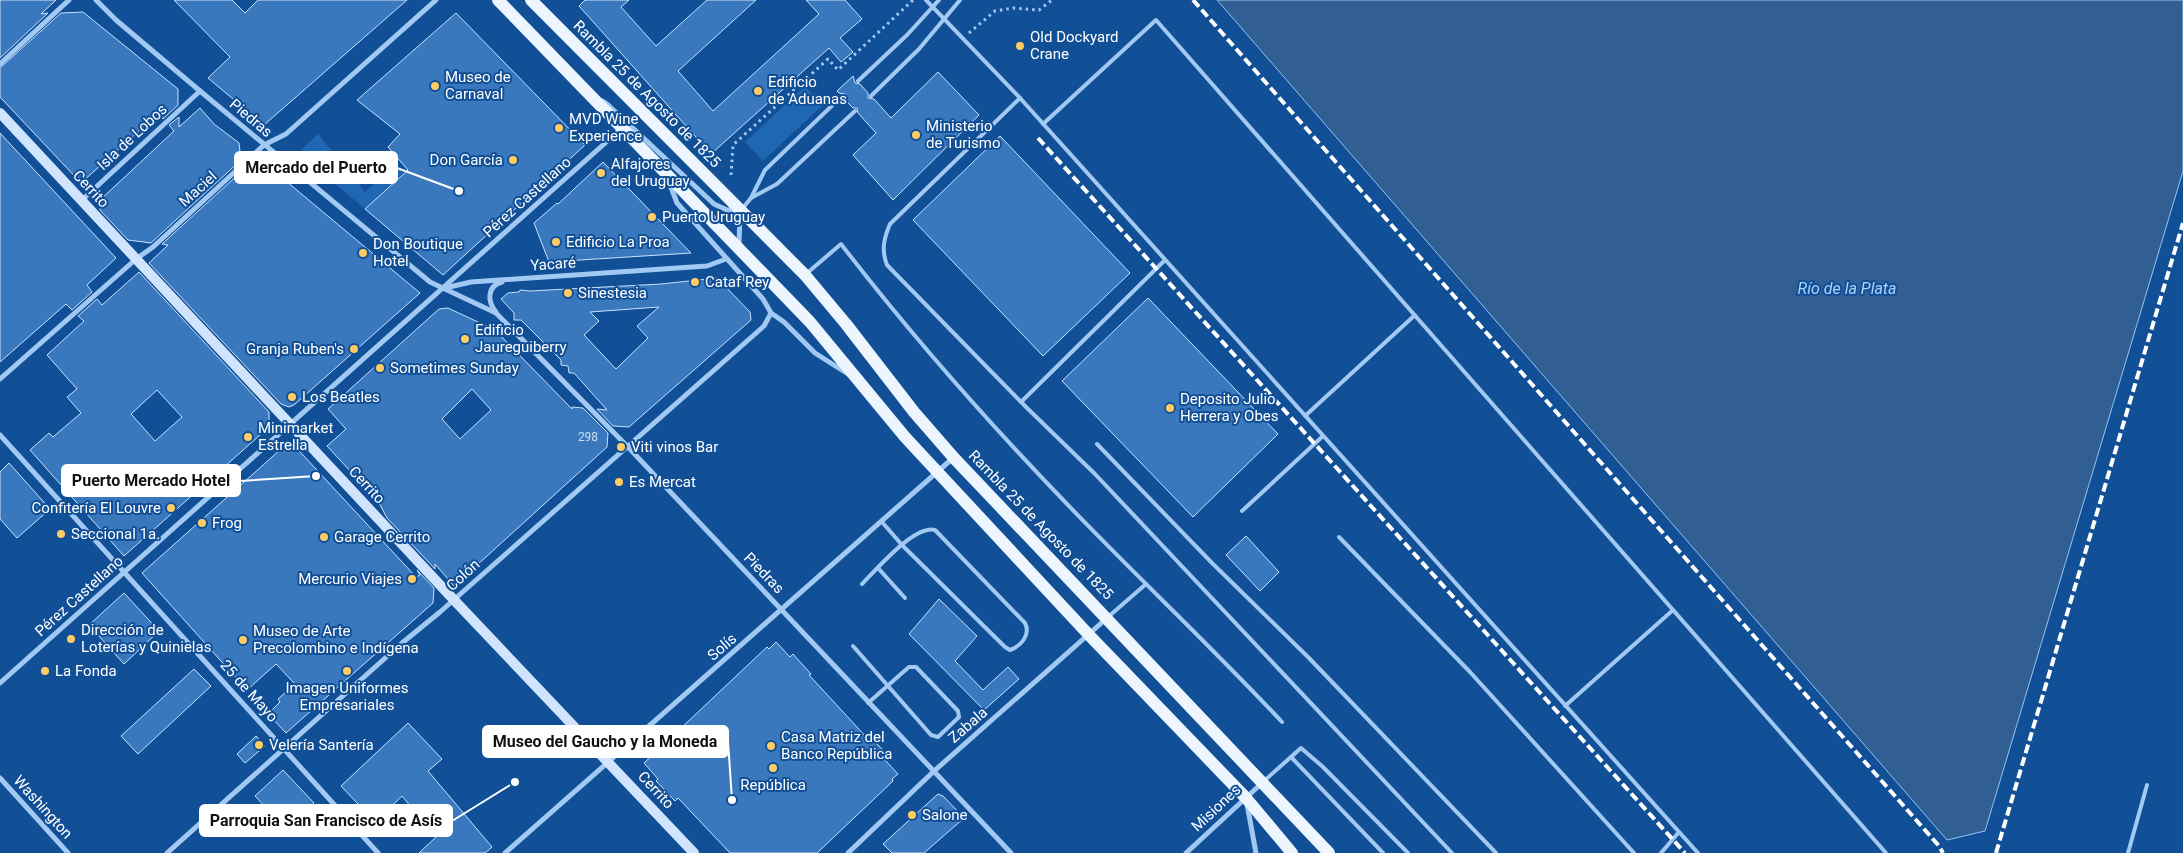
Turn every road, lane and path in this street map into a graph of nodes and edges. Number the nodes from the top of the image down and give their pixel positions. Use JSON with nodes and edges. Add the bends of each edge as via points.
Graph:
{"nodes":[{"id":1,"x":69,"y":0,"type":"edge"},
{"id":2,"x":96,"y":0,"type":"edge"},
{"id":3,"x":436,"y":0,"type":"edge"},
{"id":4,"x":498,"y":0,"type":"edge"},
{"id":5,"x":531,"y":0,"type":"edge"},
{"id":6,"x":913,"y":0,"type":"edge"},
{"id":7,"x":926,"y":0,"type":"edge"},
{"id":8,"x":939,"y":0,"type":"edge"},
{"id":9,"x":960,"y":0,"type":"edge"},
{"id":10,"x":1052,"y":0,"type":"edge"},
{"id":11,"x":932,"y":7,"type":"junction"},
{"id":12,"x":950,"y":13,"type":"junction"},
{"id":13,"x":945,"y":19,"type":"junction"},
{"id":14,"x":0,"y":64,"type":"edge"},
{"id":15,"x":858,"y":82,"type":"dead end"},
{"id":16,"x":200,"y":91,"type":"junction"},
{"id":17,"x":590,"y":94,"type":"junction"},
{"id":18,"x":842,"y":96,"type":"dead end"},
{"id":19,"x":871,"y":96,"type":"dead end"},
{"id":20,"x":1020,"y":98,"type":"junction"},
{"id":21,"x":856,"y":111,"type":"dead end"},
{"id":22,"x":0,"y":113,"type":"edge"},
{"id":23,"x":1043,"y":124,"type":"junction"},
{"id":24,"x":622,"y":128,"type":"junction"},
{"id":25,"x":264,"y":145,"type":"junction"},
{"id":26,"x":666,"y":173,"type":"junction"},
{"id":27,"x":732,"y":175,"type":"dead end"},
{"id":28,"x":752,"y":198,"type":"junction"},
{"id":29,"x":81,"y":201,"type":"junction"},
{"id":30,"x":740,"y":210,"type":"junction"},
{"id":31,"x":739,"y":249,"type":"junction"},
{"id":32,"x":136,"y":259,"type":"junction"},
{"id":33,"x":726,"y":259,"type":"junction"},
{"id":34,"x":1166,"y":260,"type":"junction"},
{"id":35,"x":805,"y":275,"type":"junction"},
{"id":36,"x":511,"y":279,"type":"junction"},
{"id":37,"x":442,"y":289,"type":"junction"},
{"id":38,"x":496,"y":313,"type":"junction"},
{"id":39,"x":771,"y":313,"type":"junction"},
{"id":40,"x":1414,"y":315,"type":"junction"},
{"id":41,"x":0,"y":379,"type":"edge"},
{"id":42,"x":859,"y":380,"type":"junction"},
{"id":43,"x":1021,"y":402,"type":"junction"},
{"id":44,"x":1305,"y":416,"type":"junction"},
{"id":45,"x":290,"y":425,"type":"junction"},
{"id":46,"x":0,"y":434,"type":"edge"},
{"id":47,"x":1323,"y":436,"type":"junction"},
{"id":48,"x":1097,"y":444,"type":"dead end"},
{"id":49,"x":628,"y":447,"type":"junction"},
{"id":50,"x":954,"y":458,"type":"junction"},
{"id":51,"x":938,"y":472,"type":"junction"},
{"id":52,"x":1242,"y":511,"type":"dead end"},
{"id":53,"x":882,"y":522,"type":"junction"},
{"id":54,"x":1339,"y":537,"type":"dead end"},
{"id":55,"x":902,"y":545,"type":"junction"},
{"id":56,"x":878,"y":568,"type":"junction"},
{"id":57,"x":124,"y":572,"type":"junction"},
{"id":58,"x":862,"y":584,"type":"dead end"},
{"id":59,"x":1146,"y":584,"type":"junction"},
{"id":60,"x":905,"y":598,"type":"dead end"},
{"id":61,"x":454,"y":600,"type":"junction"},
{"id":62,"x":782,"y":610,"type":"junction"},
{"id":63,"x":1673,"y":610,"type":"junction"},
{"id":64,"x":1108,"y":618,"type":"junction"},
{"id":65,"x":1089,"y":635,"type":"junction"},
{"id":66,"x":852,"y":646,"type":"dead end"},
{"id":67,"x":0,"y":683,"type":"edge"},
{"id":68,"x":888,"y":685,"type":"junction"},
{"id":69,"x":868,"y":703,"type":"junction"},
{"id":70,"x":1565,"y":706,"type":"junction"},
{"id":71,"x":1282,"y":722,"type":"dead end"},
{"id":72,"x":284,"y":749,"type":"junction"},
{"id":73,"x":1291,"y":757,"type":"junction"},
{"id":74,"x":609,"y":762,"type":"junction"},
{"id":75,"x":933,"y":772,"type":"junction"},
{"id":76,"x":0,"y":778,"type":"edge"},
{"id":77,"x":1263,"y":782,"type":"junction"},
{"id":78,"x":2147,"y":785,"type":"dead end"},
{"id":79,"x":1246,"y":798,"type":"junction"},
{"id":80,"x":1680,"y":832,"type":"junction"},
{"id":81,"x":68,"y":853,"type":"edge"},
{"id":82,"x":167,"y":853,"type":"edge"},
{"id":83,"x":378,"y":853,"type":"edge"},
{"id":84,"x":504,"y":853,"type":"edge"},
{"id":85,"x":694,"y":853,"type":"edge"},
{"id":86,"x":848,"y":853,"type":"edge"},
{"id":87,"x":1010,"y":853,"type":"edge"},
{"id":88,"x":1186,"y":853,"type":"edge"},
{"id":89,"x":1256,"y":853,"type":"edge"},
{"id":90,"x":1292,"y":853,"type":"edge"},
{"id":91,"x":1329,"y":853,"type":"edge"},
{"id":92,"x":1383,"y":853,"type":"edge"},
{"id":93,"x":1408,"y":853,"type":"edge"},
{"id":94,"x":1452,"y":853,"type":"edge"},
{"id":95,"x":1496,"y":853,"type":"edge"},
{"id":96,"x":1634,"y":853,"type":"edge"},
{"id":97,"x":1661,"y":853,"type":"edge"},
{"id":98,"x":1698,"y":853,"type":"edge"},
{"id":99,"x":1886,"y":853,"type":"edge"},
{"id":100,"x":2128,"y":853,"type":"edge"}],
"edges":[{"from":1,"to":14,"type":"street"},
{"from":2,"to":16,"type":"street","name":"Piedras"},
{"from":3,"to":25,"type":"street","name":"Maciel","via":[[286,134]]},
{"from":4,"to":17,"type":"main road","name":"Rambla 25 de Agosto de 1825"},
{"from":5,"to":30,"type":"main road","name":"Rambla 25 de Agosto de 1825"},
{"from":6,"to":27,"type":"path","via":[[838,70],[828,58],[733,145]]},
{"from":7,"to":11,"type":"lane"},
{"from":8,"to":11,"type":"lane"},
{"from":9,"to":12,"type":"lane"},
{"from":10,"to":12,"type":"path","via":[[1039,10],[995,10],[969,33]]},
{"from":11,"to":13,"type":"lane"},
{"from":11,"to":15,"type":"lane"},
{"from":12,"to":13,"type":"lane"},
{"from":13,"to":19,"type":"lane"},
{"from":13,"to":20,"type":"lane"},
{"from":16,"to":25,"type":"street","name":"Piedras"},
{"from":16,"to":29,"type":"street","name":"Isla de Lobos"},
{"from":17,"to":24,"type":"main road","name":"Rambla 25 de Agosto de 1825"},
{"from":17,"to":30,"type":"street","name":"Rambla 25 de Agosto de 1825","via":[[607,104],[714,204],[727,210]]},
{"from":18,"to":28,"type":"lane","via":[[765,170]]},
{"from":20,"to":23,"type":"lane"},
{"from":20,"to":43,"type":"lane","via":[[890,224],[883,256],[896,274]]},
{"from":21,"to":28,"type":"lane","via":[[778,184]]},
{"from":22,"to":29,"type":"street","name":"Cerrito"},
{"from":23,"to":34,"type":"lane"},
{"from":23,"to":40,"type":"lane","via":[[1156,20]]},
{"from":24,"to":26,"type":"main road","name":"Rambla 25 de Agosto de 1825"},
{"from":24,"to":37,"type":"street","name":"Pérez Castellano"},
{"from":25,"to":32,"type":"street","name":"Maciel"},
{"from":25,"to":37,"type":"street","name":"Piedras"},
{"from":26,"to":31,"type":"main road","name":"Rambla 25 de Agosto de 1825"},
{"from":26,"to":33,"type":"street","name":"Rambla 25 de Agosto de 1825","via":[[677,203]]},
{"from":28,"to":30,"type":"lane"},
{"from":29,"to":32,"type":"street","name":"Cerrito"},
{"from":30,"to":31,"type":"street"},
{"from":30,"to":35,"type":"main road","name":"Rambla 25 de Agosto de 1825"},
{"from":31,"to":42,"type":"main road","name":"Rambla 25 de Agosto de 1825","via":[[810,322]]},
{"from":32,"to":41,"type":"street","name":"Maciel"},
{"from":32,"to":45,"type":"street","name":"Cerrito"},
{"from":33,"to":36,"type":"street","name":"Yacaré","via":[[706,266]]},
{"from":33,"to":39,"type":"street","name":"Rambla 25 de Agosto de 1825","via":[[763,299]]},
{"from":34,"to":43,"type":"lane"},
{"from":34,"to":44,"type":"lane"},
{"from":35,"to":50,"type":"main road","name":"Rambla 25 de Agosto de 1825"},
{"from":35,"to":59,"type":"lane","via":[[841,244],[946,375]]},
{"from":36,"to":37,"type":"street","name":"Yacaré","via":[[471,282]]},
{"from":36,"to":38,"type":"street","via":[[497,283],[490,293]]},
{"from":37,"to":38,"type":"street","name":"Piedras"},
{"from":37,"to":45,"type":"street","name":"Pérez Castellano"},
{"from":38,"to":49,"type":"street","name":"Piedras"},
{"from":39,"to":42,"type":"street","name":"Rambla 25 de Agosto de 1825","via":[[823,360]]},
{"from":39,"to":49,"type":"street","name":"Colón","via":[[764,326]]},
{"from":40,"to":44,"type":"lane"},
{"from":40,"to":63,"type":"lane"},
{"from":42,"to":51,"type":"main road","name":"Rambla 25 de Agosto de 1825"},
{"from":43,"to":94,"type":"lane","via":[[1095,474]]},
{"from":44,"to":47,"type":"lane"},
{"from":45,"to":57,"type":"street","name":"Pérez Castellano"},
{"from":45,"to":61,"type":"street","name":"Cerrito"},
{"from":46,"to":57,"type":"street","name":"25 de Mayo"},
{"from":47,"to":52,"type":"lane"},
{"from":47,"to":70,"type":"lane"},
{"from":48,"to":95,"type":"lane"},
{"from":49,"to":61,"type":"street","name":"Colón"},
{"from":49,"to":62,"type":"street","name":"Piedras"},
{"from":50,"to":51,"type":"street","name":"Solís"},
{"from":50,"to":64,"type":"main road","name":"Rambla 25 de Agosto de 1825"},
{"from":51,"to":53,"type":"street","name":"Solís"},
{"from":51,"to":65,"type":"main road","name":"Rambla 25 de Agosto de 1825"},
{"from":53,"to":55,"type":"lane"},
{"from":53,"to":62,"type":"street","name":"Solís"},
{"from":54,"to":96,"type":"lane","via":[[1470,672]]},
{"from":55,"to":55,"type":"lane","via":[[1005,647],[1010,650],[1016,648],[1027,635],[1025,624],[935,530],[925,530]]},
{"from":55,"to":56,"type":"lane"},
{"from":56,"to":58,"type":"lane"},
{"from":56,"to":60,"type":"lane"},
{"from":57,"to":67,"type":"street","name":"Pérez Castellano"},
{"from":57,"to":72,"type":"street","name":"25 de Mayo"},
{"from":59,"to":64,"type":"lane"},
{"from":59,"to":71,"type":"lane"},
{"from":61,"to":72,"type":"street","name":"Colón"},
{"from":61,"to":74,"type":"street","name":"Cerrito"},
{"from":62,"to":69,"type":"street","name":"Piedras"},
{"from":62,"to":74,"type":"street","name":"Solís"},
{"from":63,"to":70,"type":"lane"},
{"from":63,"to":99,"type":"lane"},
{"from":64,"to":65,"type":"street","name":"Zabala"},
{"from":64,"to":77,"type":"main road","name":"Rambla 25 de Agosto de 1825"},
{"from":65,"to":75,"type":"street","name":"Zabala"},
{"from":65,"to":79,"type":"main road","name":"Rambla 25 de Agosto de 1825"},
{"from":66,"to":68,"type":"lane"},
{"from":68,"to":68,"type":"lane","via":[[909,667],[916,667],[958,712],[959,717],[934,738]]},
{"from":68,"to":69,"type":"lane"},
{"from":69,"to":75,"type":"street","name":"Piedras"},
{"from":70,"to":80,"type":"lane"},
{"from":72,"to":82,"type":"street","name":"Colón"},
{"from":72,"to":83,"type":"street","name":"25 de Mayo"},
{"from":73,"to":77,"type":"lane"},
{"from":73,"to":92,"type":"lane"},
{"from":73,"to":93,"type":"lane","via":[[1301,748]]},
{"from":74,"to":84,"type":"street","name":"Solís"},
{"from":74,"to":85,"type":"street","name":"Cerrito"},
{"from":75,"to":86,"type":"street","name":"Zabala"},
{"from":75,"to":87,"type":"street","name":"Piedras"},
{"from":76,"to":81,"type":"street","name":"Washington"},
{"from":77,"to":79,"type":"street","name":"Misiones"},
{"from":77,"to":91,"type":"main road","name":"Rambla 25 de Agosto de 1825"},
{"from":78,"to":100,"type":"lane"},
{"from":79,"to":88,"type":"street","name":"Misiones"},
{"from":79,"to":89,"type":"street"},
{"from":79,"to":90,"type":"main road","name":"Rambla 25 de Agosto de 1825"},
{"from":80,"to":97,"type":"lane"},
{"from":80,"to":98,"type":"lane"}]}
